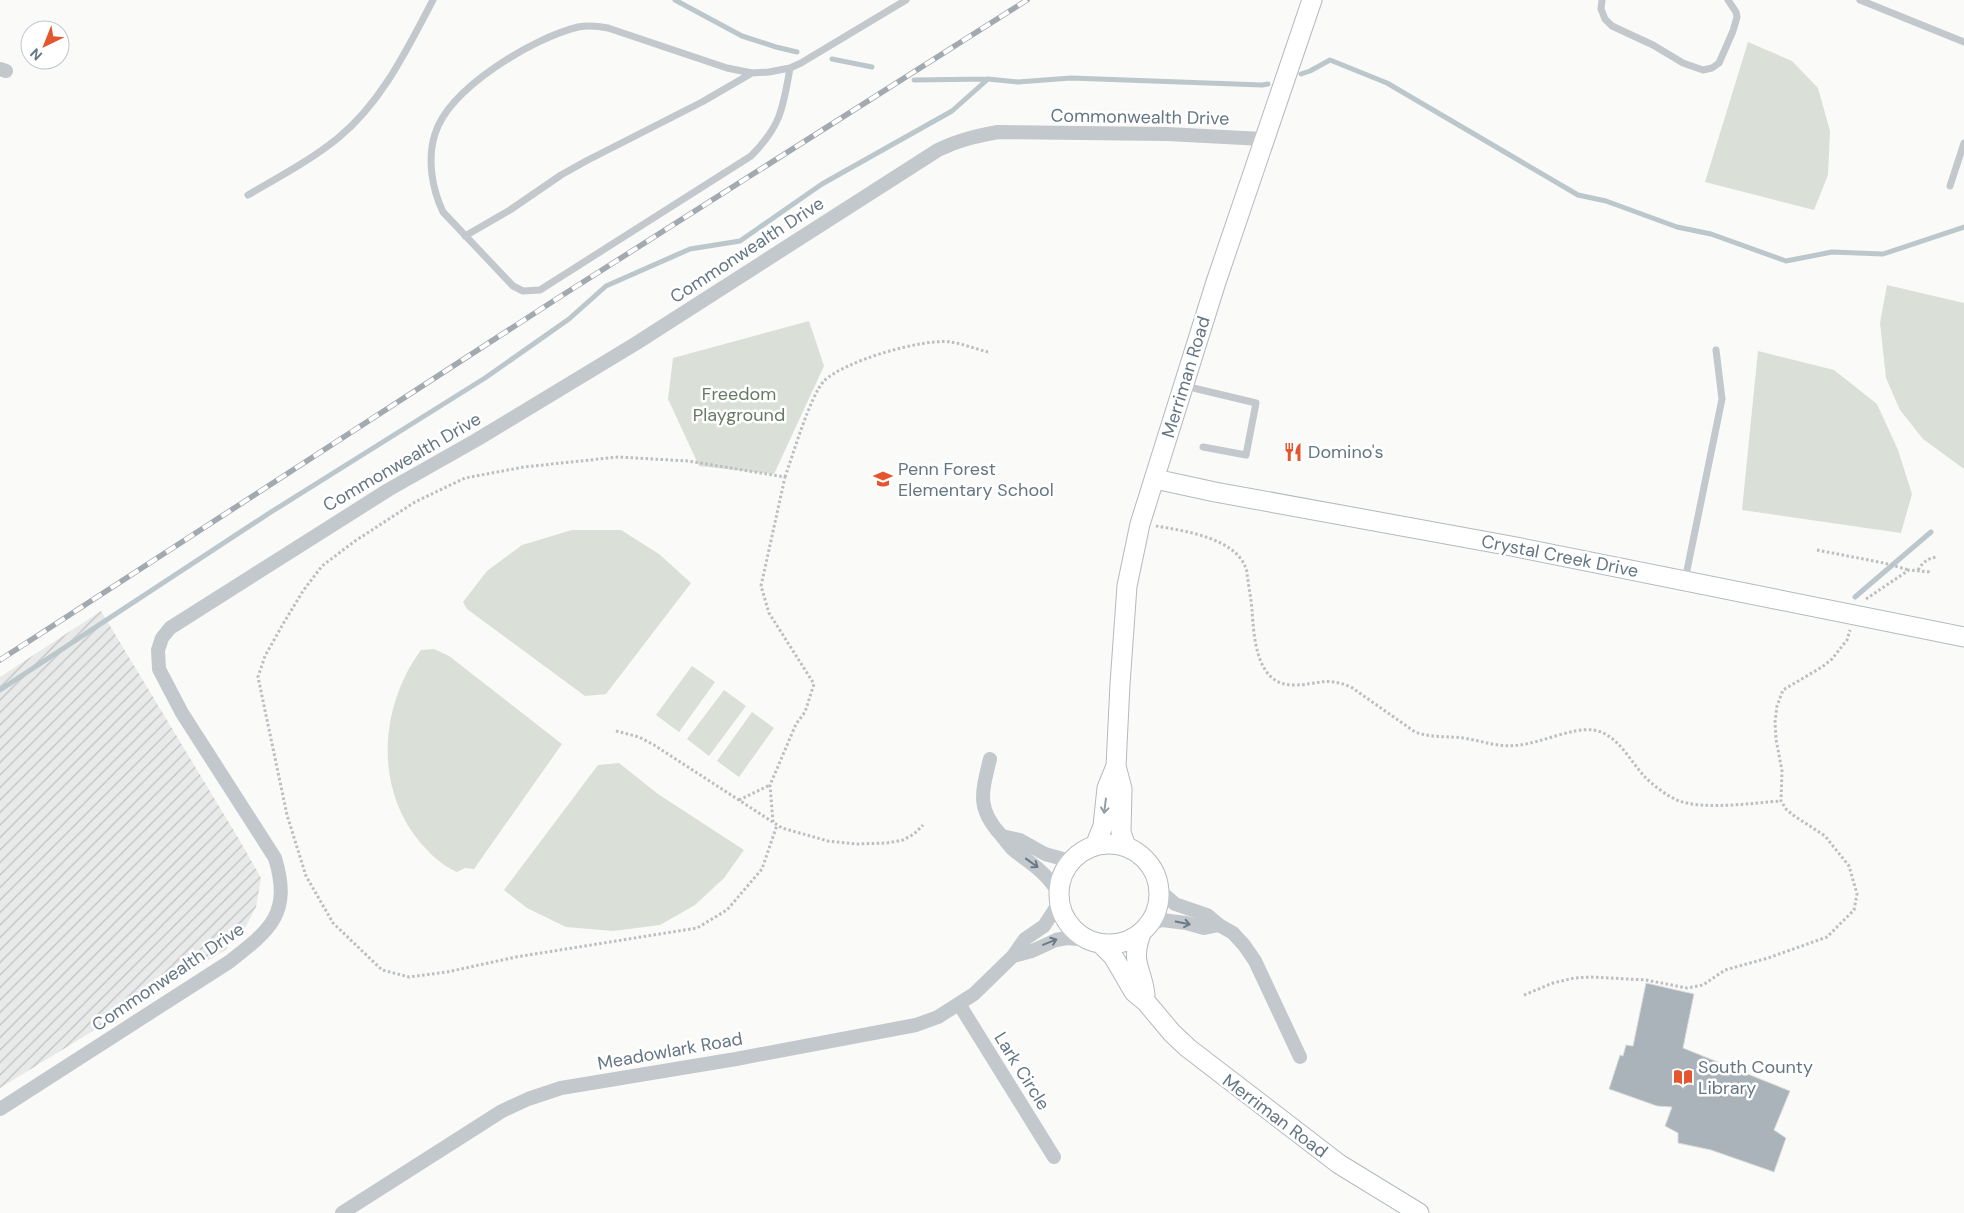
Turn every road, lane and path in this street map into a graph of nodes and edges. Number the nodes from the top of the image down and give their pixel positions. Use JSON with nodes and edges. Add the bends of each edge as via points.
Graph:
{"nodes":[{"id":1,"x":433,"y":0,"type":"edge"},
{"id":2,"x":906,"y":0,"type":"edge"},
{"id":3,"x":1312,"y":0,"type":"edge"},
{"id":4,"x":1602,"y":0,"type":"edge"},
{"id":5,"x":1728,"y":0,"type":"edge"},
{"id":6,"x":1860,"y":0,"type":"edge"},
{"id":7,"x":1964,"y":42,"type":"edge"},
{"id":8,"x":790,"y":68,"type":"junction"},
{"id":9,"x":752,"y":73,"type":"junction"},
{"id":10,"x":1263,"y":139,"type":"junction"},
{"id":11,"x":1964,"y":143,"type":"edge"},
{"id":12,"x":1950,"y":186,"type":"dead end"},
{"id":13,"x":248,"y":195,"type":"dead end"},
{"id":14,"x":465,"y":236,"type":"junction"},
{"id":15,"x":1716,"y":350,"type":"dead end"},
{"id":16,"x":988,"y":352,"type":"dead end"},
{"id":17,"x":1184,"y":385,"type":"junction"},
{"id":18,"x":1203,"y":447,"type":"dead end"},
{"id":19,"x":785,"y":477,"type":"junction"},
{"id":20,"x":1155,"y":479,"type":"junction"},
{"id":21,"x":1140,"y":524,"type":"junction"},
{"id":22,"x":1817,"y":550,"type":"dead end"},
{"id":23,"x":1937,"y":557,"type":"dead end"},
{"id":24,"x":1909,"y":570,"type":"junction"},
{"id":25,"x":1918,"y":570,"type":"junction"},
{"id":26,"x":1932,"y":572,"type":"dead end"},
{"id":27,"x":1685,"y":580,"type":"junction"},
{"id":28,"x":1853,"y":615,"type":"junction"},
{"id":29,"x":1964,"y":637,"type":"edge"},
{"id":30,"x":616,"y":731,"type":"dead end"},
{"id":31,"x":990,"y":759,"type":"dead end"},
{"id":32,"x":1116,"y":766,"type":"junction"},
{"id":33,"x":770,"y":785,"type":"junction"},
{"id":34,"x":739,"y":801,"type":"junction"},
{"id":35,"x":1781,"y":801,"type":"junction"},
{"id":36,"x":773,"y":822,"type":"junction"},
{"id":37,"x":923,"y":825,"type":"dead end"},
{"id":38,"x":777,"y":826,"type":"junction"},
{"id":39,"x":1002,"y":836,"type":"junction"},
{"id":40,"x":1095,"y":846,"type":"junction"},
{"id":41,"x":1126,"y":847,"type":"junction"},
{"id":42,"x":1070,"y":862,"type":"junction"},
{"id":43,"x":1159,"y":890,"type":"junction"},
{"id":44,"x":1059,"y":897,"type":"junction"},
{"id":45,"x":1219,"y":925,"type":"junction"},
{"id":46,"x":1144,"y":929,"type":"junction"},
{"id":47,"x":1095,"y":942,"type":"junction"},
{"id":48,"x":1013,"y":956,"type":"junction"},
{"id":49,"x":1524,"y":995,"type":"dead end"},
{"id":50,"x":1146,"y":1002,"type":"junction"},
{"id":51,"x":960,"y":1004,"type":"junction"},
{"id":52,"x":1300,"y":1057,"type":"dead end"},
{"id":53,"x":0,"y":1109,"type":"edge"},
{"id":54,"x":1054,"y":1158,"type":"dead end"},
{"id":55,"x":342,"y":1213,"type":"edge"},
{"id":56,"x":1419,"y":1213,"type":"edge"}],
"edges":[{"from":1,"to":13,"type":"lane","via":[[404,54],[361,116],[315,154]]},
{"from":2,"to":8,"type":"lane"},
{"from":3,"to":10,"type":"main road","name":"Merriman Road"},
{"from":4,"to":5,"type":"lane","via":[[1605,19],[1612,26],[1703,70],[1719,63],[1733,31],[1736,12]]},
{"from":6,"to":7,"type":"lane"},
{"from":8,"to":9,"type":"lane"},
{"from":8,"to":14,"type":"lane","via":[[783,108],[776,126],[751,156],[540,290],[523,291],[513,286]]},
{"from":9,"to":14,"type":"lane","via":[[586,161]]},
{"from":9,"to":14,"type":"lane","via":[[727,68],[608,28],[592,26],[558,34],[523,50],[476,82],[454,104],[435,133],[432,173],[437,199],[443,212]]},
{"from":10,"to":17,"type":"main road","name":"Merriman Road"},
{"from":10,"to":53,"type":"street","name":"Commonwealth Drive","via":[[998,132],[951,144],[635,344],[478,440],[388,490],[170,628],[158,650],[159,669],[182,713],[274,858],[280,877],[278,909],[261,937],[228,962]]},
{"from":11,"to":12,"type":"lane"},
{"from":15,"to":27,"type":"lane","via":[[1722,398]]},
{"from":16,"to":19,"type":"path","via":[[950,342],[904,346],[839,371],[816,393]]},
{"from":17,"to":18,"type":"lane","via":[[1256,403],[1246,456]]},
{"from":17,"to":20,"type":"main road","name":"Merriman Road"},
{"from":19,"to":33,"type":"path","via":[[761,586],[769,614],[814,684]]},
{"from":19,"to":38,"type":"path","via":[[688,461],[618,457],[524,467],[465,478],[415,502],[322,566],[283,624],[265,656],[258,677],[287,814],[306,876],[333,923],[382,970],[409,977],[447,972],[516,957],[697,928],[728,910],[762,869]]},
{"from":20,"to":21,"type":"main road","name":"Merriman Road"},
{"from":20,"to":27,"type":"main road","name":"Crystal Creek Drive"},
{"from":21,"to":32,"type":"main road","name":"Merriman Road","via":[[1127,586]]},
{"from":21,"to":35,"type":"path","via":[[1182,530],[1232,549],[1240,556],[1247,572],[1255,646],[1264,668],[1277,681],[1294,685],[1340,682],[1415,732],[1427,736],[1466,738],[1502,746],[1594,730],[1613,738],[1646,778],[1679,801],[1710,805]]},
{"from":22,"to":24,"type":"path"},
{"from":23,"to":25,"type":"path","via":[[1923,562]]},
{"from":24,"to":25,"type":"path"},
{"from":24,"to":28,"type":"path","via":[[1859,604]]},
{"from":25,"to":26,"type":"path"},
{"from":27,"to":28,"type":"main road","name":"Crystal Creek Drive"},
{"from":28,"to":29,"type":"main road","name":"Crystal Creek Drive"},
{"from":28,"to":35,"type":"path","via":[[1847,640],[1841,649],[1822,667],[1780,695],[1775,722],[1782,771]]},
{"from":30,"to":34,"type":"path","via":[[654,745]]},
{"from":31,"to":39,"type":"street","via":[[983,787],[984,807],[990,824]]},
{"from":32,"to":40,"type":"main road","name":"Merriman Road","one_way":true,"via":[[1107,788],[1102,826]]},
{"from":32,"to":41,"type":"main road","name":"Merriman Road","via":[[1122,789],[1121,832]]},
{"from":33,"to":34,"type":"path"},
{"from":33,"to":36,"type":"path"},
{"from":34,"to":36,"type":"path"},
{"from":35,"to":49,"type":"path","via":[[1793,815],[1825,836],[1848,866],[1855,884],[1854,910],[1826,937],[1725,970],[1703,985],[1687,988],[1646,980],[1591,977],[1553,983]]},
{"from":36,"to":38,"type":"path"},
{"from":37,"to":38,"type":"path","via":[[902,840],[857,844],[828,841]]},
{"from":39,"to":42,"type":"street","via":[[1020,840],[1045,854]]},
{"from":39,"to":44,"type":"street","one_way":true,"via":[[1015,851],[1042,870]]},
{"from":40,"to":41,"type":"main road"},
{"from":40,"to":42,"type":"main road"},
{"from":41,"to":43,"type":"main road","via":[[1148,864]]},
{"from":42,"to":44,"type":"main road","via":[[1062,876]]},
{"from":43,"to":45,"type":"street","via":[[1175,904],[1207,915]]},
{"from":43,"to":46,"type":"main road","via":[[1154,914]]},
{"from":44,"to":47,"type":"main road","via":[[1069,925],[1078,934]]},
{"from":44,"to":48,"type":"street","name":"Meadowlark Road","via":[[1050,919],[1025,939]]},
{"from":46,"to":45,"type":"street","one_way":true,"via":[[1162,920],[1186,922],[1204,928]]},
{"from":45,"to":52,"type":"street","via":[[1233,933],[1255,961]]},
{"from":46,"to":47,"type":"main road","via":[[1122,942]]},
{"from":46,"to":50,"type":"main road","name":"Merriman Road","via":[[1137,945],[1136,960]]},
{"from":48,"to":47,"type":"street","name":"Meadowlark Road","one_way":true,"via":[[1067,938]]},
{"from":47,"to":50,"type":"main road","name":"Merriman Road","via":[[1113,956],[1134,992]]},
{"from":48,"to":51,"type":"street","name":"Meadowlark Road"},
{"from":50,"to":56,"type":"main road","name":"Merriman Road","via":[[1172,1033],[1208,1064],[1339,1164]]},
{"from":51,"to":54,"type":"street","name":"Lark Circle"},
{"from":51,"to":55,"type":"street","name":"Meadowlark Road","via":[[916,1025],[561,1088],[528,1099],[502,1111]]}]}
